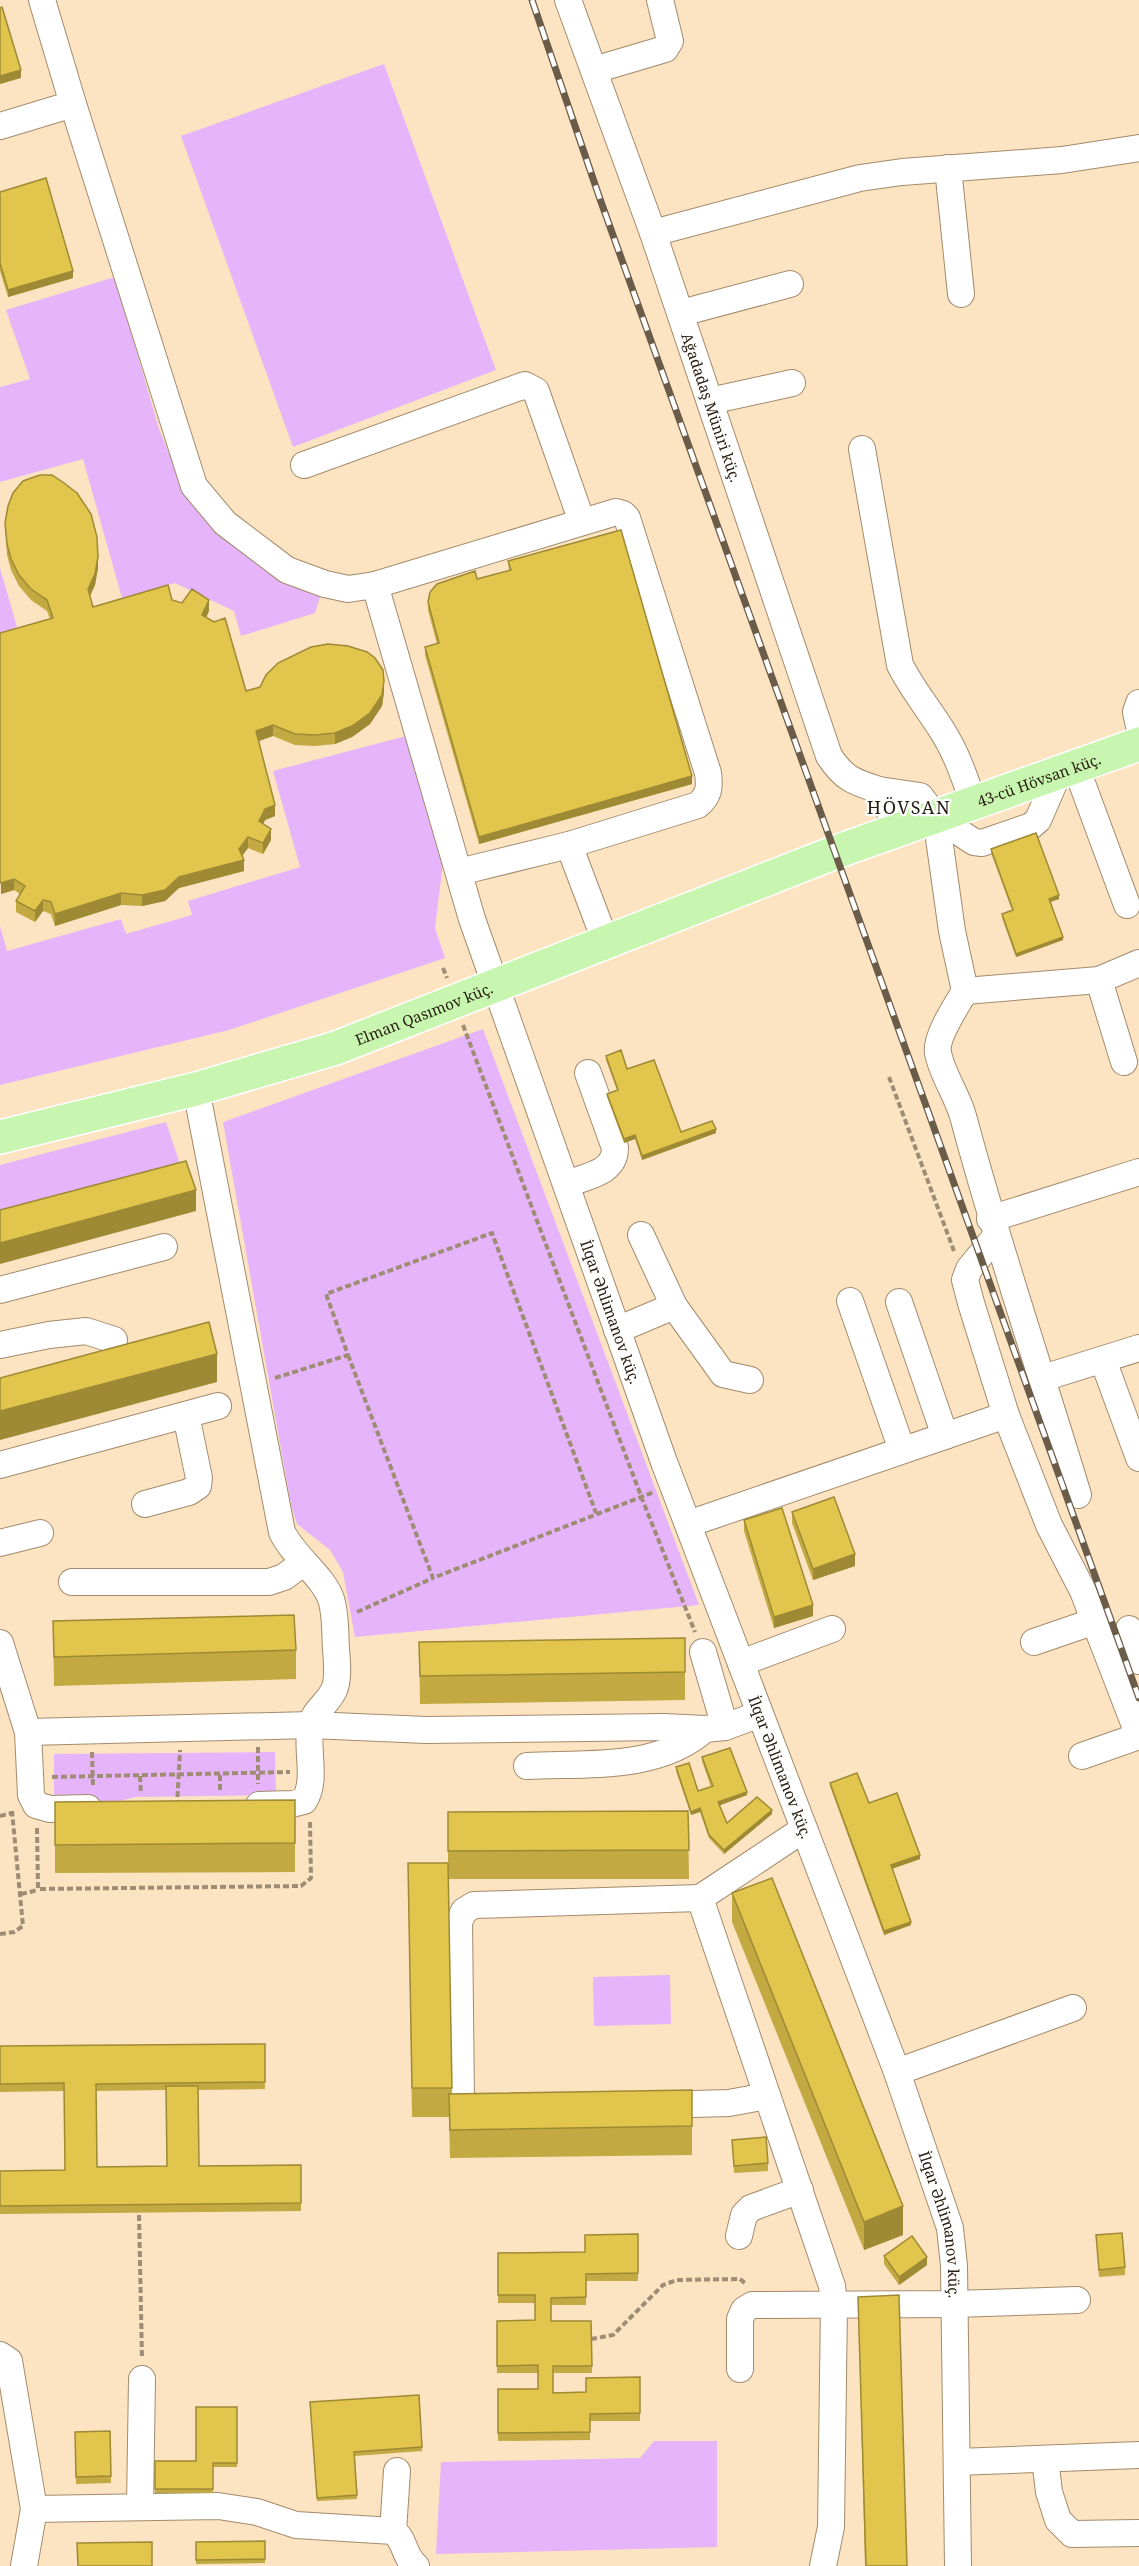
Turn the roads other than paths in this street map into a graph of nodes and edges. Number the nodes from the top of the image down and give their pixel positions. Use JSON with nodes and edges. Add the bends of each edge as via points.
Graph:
{"nodes":[{"id":1,"x":42,"y":0,"type":"edge"},
{"id":2,"x":568,"y":0,"type":"edge"},
{"id":3,"x":660,"y":0,"type":"edge"},
{"id":4,"x":594,"y":70,"type":"junction"},
{"id":5,"x":73,"y":104,"type":"junction"},
{"id":6,"x":0,"y":126,"type":"edge"},
{"id":7,"x":1139,"y":148,"type":"edge"},
{"id":8,"x":948,"y":168,"type":"junction"},
{"id":9,"x":653,"y":234,"type":"junction"},
{"id":10,"x":790,"y":284,"type":"dead end"},
{"id":11,"x":961,"y":294,"type":"dead end"},
{"id":12,"x":681,"y":313,"type":"junction"},
{"id":13,"x":792,"y":383,"type":"dead end"},
{"id":14,"x":710,"y":402,"type":"junction"},
{"id":15,"x":862,"y":449,"type":"dead end"},
{"id":16,"x":304,"y":465,"type":"dead end"},
{"id":17,"x":582,"y":522,"type":"junction"},
{"id":18,"x":375,"y":585,"type":"junction"},
{"id":19,"x":1139,"y":703,"type":"edge"},
{"id":20,"x":1139,"y":726,"type":"edge"},
{"id":21,"x":1139,"y":744,"type":"edge"},
{"id":22,"x":1067,"y":771,"type":"junction"},
{"id":23,"x":879,"y":790,"type":"junction"},
{"id":24,"x":974,"y":804,"type":"junction"},
{"id":25,"x":936,"y":817,"type":"junction"},
{"id":26,"x":888,"y":833,"type":"junction"},
{"id":27,"x":569,"y":845,"type":"junction"},
{"id":28,"x":836,"y":852,"type":"joint"},
{"id":29,"x":459,"y":872,"type":"junction"},
{"id":30,"x":1127,"y":905,"type":"dead end"},
{"id":31,"x":606,"y":943,"type":"junction"},
{"id":32,"x":1139,"y":963,"type":"edge"},
{"id":33,"x":1099,"y":980,"type":"junction"},
{"id":34,"x":497,"y":986,"type":"junction"},
{"id":35,"x":965,"y":991,"type":"junction"},
{"id":36,"x":1124,"y":1062,"type":"dead end"},
{"id":37,"x":588,"y":1072,"type":"dead end"},
{"id":38,"x":196,"y":1089,"type":"junction"},
{"id":39,"x":0,"y":1137,"type":"edge"},
{"id":40,"x":1139,"y":1172,"type":"edge"},
{"id":41,"x":567,"y":1184,"type":"junction"},
{"id":42,"x":993,"y":1227,"type":"junction"},
{"id":43,"x":641,"y":1235,"type":"dead end"},
{"id":44,"x":164,"y":1248,"type":"dead end"},
{"id":45,"x":0,"y":1290,"type":"edge"},
{"id":46,"x":850,"y":1301,"type":"dead end"},
{"id":47,"x":899,"y":1302,"type":"dead end"},
{"id":48,"x":675,"y":1306,"type":"junction"},
{"id":49,"x":617,"y":1330,"type":"junction"},
{"id":50,"x":114,"y":1340,"type":"dead end"},
{"id":51,"x":0,"y":1345,"type":"edge"},
{"id":52,"x":1139,"y":1348,"type":"edge"},
{"id":53,"x":1103,"y":1360,"type":"junction"},
{"id":54,"x":1043,"y":1378,"type":"junction"},
{"id":55,"x":750,"y":1380,"type":"dead end"},
{"id":56,"x":218,"y":1406,"type":"dead end"},
{"id":57,"x":186,"y":1415,"type":"junction"},
{"id":58,"x":1006,"y":1415,"type":"junction"},
{"id":59,"x":945,"y":1436,"type":"junction"},
{"id":60,"x":902,"y":1450,"type":"junction"},
{"id":61,"x":1139,"y":1458,"type":"edge"},
{"id":62,"x":0,"y":1465,"type":"edge"},
{"id":63,"x":1078,"y":1495,"type":"dead end"},
{"id":64,"x":145,"y":1504,"type":"dead end"},
{"id":65,"x":688,"y":1524,"type":"junction"},
{"id":66,"x":40,"y":1533,"type":"dead end"},
{"id":67,"x":0,"y":1543,"type":"edge"},
{"id":68,"x":303,"y":1563,"type":"junction"},
{"id":69,"x":72,"y":1582,"type":"dead end"},
{"id":70,"x":1095,"y":1621,"type":"junction"},
{"id":71,"x":832,"y":1629,"type":"dead end"},
{"id":72,"x":1129,"y":1629,"type":"dead end"},
{"id":73,"x":1034,"y":1642,"type":"dead end"},
{"id":74,"x":0,"y":1643,"type":"edge"},
{"id":75,"x":703,"y":1652,"type":"road end"},
{"id":76,"x":1139,"y":1661,"type":"edge"},
{"id":77,"x":741,"y":1663,"type":"junction"},
{"id":78,"x":760,"y":1713,"type":"junction"},
{"id":79,"x":311,"y":1725,"type":"junction"},
{"id":80,"x":715,"y":1728,"type":"junction"},
{"id":81,"x":28,"y":1732,"type":"junction"},
{"id":82,"x":1139,"y":1736,"type":"edge"},
{"id":83,"x":1082,"y":1756,"type":"dead end"},
{"id":84,"x":527,"y":1766,"type":"dead end"},
{"id":85,"x":227,"y":1798,"type":"edge"},
{"id":86,"x":100,"y":1808,"type":"edge"},
{"id":87,"x":804,"y":1829,"type":"junction"},
{"id":88,"x":700,"y":1898,"type":"junction"},
{"id":89,"x":1073,"y":2008,"type":"dead end"},
{"id":90,"x":897,"y":2072,"type":"junction"},
{"id":91,"x":767,"y":2096,"type":"junction"},
{"id":92,"x":633,"y":2105,"type":"edge"},
{"id":93,"x":505,"y":2107,"type":"edge"},
{"id":94,"x":800,"y":2190,"type":"junction"},
{"id":95,"x":739,"y":2236,"type":"dead end"},
{"id":96,"x":1077,"y":2300,"type":"dead end"},
{"id":97,"x":834,"y":2304,"type":"junction"},
{"id":98,"x":954,"y":2304,"type":"junction"},
{"id":99,"x":0,"y":2355,"type":"edge"},
{"id":100,"x":740,"y":2369,"type":"dead end"},
{"id":101,"x":142,"y":2379,"type":"road end"},
{"id":102,"x":1139,"y":2455,"type":"edge"},
{"id":103,"x":1045,"y":2458,"type":"junction"},
{"id":104,"x":957,"y":2462,"type":"junction"},
{"id":105,"x":397,"y":2471,"type":"dead end"},
{"id":106,"x":140,"y":2506,"type":"junction"},
{"id":107,"x":34,"y":2509,"type":"junction"},
{"id":108,"x":393,"y":2532,"type":"junction"},
{"id":109,"x":1139,"y":2533,"type":"edge"},
{"id":110,"x":24,"y":2566,"type":"edge"},
{"id":111,"x":416,"y":2566,"type":"edge"},
{"id":112,"x":823,"y":2566,"type":"edge"},
{"id":113,"x":958,"y":2566,"type":"edge"}],
"edges":[{"from":1,"to":5,"type":"street"},
{"from":2,"to":4,"type":"street","name":"Ağadadaş Müniri küç."},
{"from":3,"to":4,"type":"street","via":[[670,40],[665,49]]},
{"from":4,"to":9,"type":"street","name":"Ağadadaş Müniri küç."},
{"from":5,"to":6,"type":"street"},
{"from":5,"to":18,"type":"street","via":[[194,486],[225,523],[287,570],[348,589]]},
{"from":7,"to":8,"type":"street","via":[[1062,160]]},
{"from":8,"to":9,"type":"street","via":[[860,178]]},
{"from":8,"to":11,"type":"street"},
{"from":9,"to":12,"type":"street","name":"Ağadadaş Müniri küç."},
{"from":10,"to":12,"type":"street"},
{"from":12,"to":14,"type":"street","name":"Ağadadaş Müniri küç."},
{"from":13,"to":14,"type":"street"},
{"from":14,"to":23,"type":"street","name":"Ağadadaş Müniri küç.","via":[[829,756],[851,782]]},
{"from":15,"to":24,"type":"street","via":[[900,665],[955,753]]},
{"from":16,"to":17,"type":"street","via":[[525,385],[536,391]]},
{"from":17,"to":18,"type":"street"},
{"from":17,"to":27,"type":"street","via":[[616,512],[627,518],[710,787],[698,805]]},
{"from":18,"to":29,"type":"street","name":"İlqar Əhlimanov küç."},
{"from":19,"to":20,"type":"street"},
{"from":21,"to":22,"type":"main road","name":"43-cü Hövsan küç."},
{"from":22,"to":24,"type":"main road","name":"43-cü Hövsan küç."},
{"from":22,"to":25,"type":"street","name":"Ağadadaş Müniri küç.","via":[[1031,826],[982,843],[974,842]]},
{"from":22,"to":30,"type":"street"},
{"from":23,"to":25,"type":"street","name":"Ağadadaş Müniri küç.","via":[[920,796]]},
{"from":23,"to":26,"type":"street","via":[[891,806]]},
{"from":24,"to":25,"type":"main road","name":"43-cü Hövsan küç."},
{"from":25,"to":26,"type":"main road","name":"43-cü Hövsan küç."},
{"from":25,"to":35,"type":"street","via":[[952,932]]},
{"from":26,"to":28,"type":"main road","name":"43-cü Hövsan küç."},
{"from":27,"to":29,"type":"street"},
{"from":27,"to":31,"type":"street"},
{"from":28,"to":31,"type":"main road","name":"Elman Qasımov küç."},
{"from":29,"to":34,"type":"street","name":"İlqar Əhlimanov küç."},
{"from":31,"to":34,"type":"main road","name":"Elman Qasımov küç."},
{"from":32,"to":33,"type":"street"},
{"from":33,"to":35,"type":"street"},
{"from":33,"to":36,"type":"street"},
{"from":34,"to":38,"type":"main road","name":"Elman Qasımov küç.","via":[[336,1048]]},
{"from":34,"to":41,"type":"street","name":"İlqar Əhlimanov küç."},
{"from":35,"to":42,"type":"street","via":[[940,1037],[937,1052],[961,1110]]},
{"from":37,"to":41,"type":"street","via":[[615,1148],[615,1159],[609,1167]]},
{"from":38,"to":39,"type":"main road","name":"Elman Qasımov küç."},
{"from":38,"to":68,"type":"street","via":[[282,1532]]},
{"from":40,"to":42,"type":"street"},
{"from":41,"to":49,"type":"street","name":"İlqar Əhlimanov küç."},
{"from":42,"to":54,"type":"street"},
{"from":42,"to":58,"type":"street","via":[[965,1280]]},
{"from":43,"to":48,"type":"street"},
{"from":44,"to":45,"type":"street"},
{"from":46,"to":60,"type":"street"},
{"from":47,"to":59,"type":"street"},
{"from":48,"to":49,"type":"street"},
{"from":48,"to":55,"type":"street","via":[[723,1374]]},
{"from":49,"to":65,"type":"street","name":"İlqar Əhlimanov küç."},
{"from":50,"to":51,"type":"street","via":[[86,1332]]},
{"from":52,"to":53,"type":"street"},
{"from":53,"to":54,"type":"street"},
{"from":53,"to":61,"type":"street"},
{"from":54,"to":63,"type":"street"},
{"from":56,"to":57,"type":"street"},
{"from":57,"to":62,"type":"street"},
{"from":57,"to":64,"type":"street","via":[[198,1486]]},
{"from":58,"to":59,"type":"street"},
{"from":58,"to":70,"type":"street","via":[[1049,1526]]},
{"from":59,"to":60,"type":"street"},
{"from":60,"to":65,"type":"street"},
{"from":65,"to":77,"type":"street","name":"İlqar Əhlimanov küç."},
{"from":66,"to":67,"type":"street"},
{"from":68,"to":69,"type":"street","via":[[269,1582]]},
{"from":68,"to":79,"type":"street","via":[[331,1599],[337,1670],[334,1690]]},
{"from":70,"to":73,"type":"street"},
{"from":70,"to":82,"type":"street"},
{"from":71,"to":77,"type":"street"},
{"from":72,"to":76,"type":"street"},
{"from":74,"to":81,"type":"street"},
{"from":75,"to":80,"type":"street"},
{"from":77,"to":78,"type":"street","name":"İlqar Əhlimanov küç."},
{"from":78,"to":80,"type":"street"},
{"from":78,"to":87,"type":"street","name":"İlqar Əhlimanov küç."},
{"from":79,"to":80,"type":"street","via":[[426,1730]]},
{"from":79,"to":81,"type":"street"},
{"from":79,"to":85,"type":"street","via":[[310,1791],[304,1801],[292,1804]]},
{"from":80,"to":84,"type":"street","via":[[674,1750],[636,1760]]},
{"from":81,"to":86,"type":"street","via":[[31,1795],[36,1805],[50,1809]]},
{"from":82,"to":83,"type":"street"},
{"from":87,"to":88,"type":"street"},
{"from":87,"to":90,"type":"street","name":"İlqar Əhlimanov küç."},
{"from":88,"to":91,"type":"street"},
{"from":88,"to":93,"type":"street","via":[[474,1905],[464,1911],[459,1922],[461,2099],[471,2107]]},
{"from":89,"to":90,"type":"street"},
{"from":90,"to":98,"type":"street","name":"İlqar Əhlimanov küç.","via":[[950,2228]]},
{"from":91,"to":92,"type":"street","via":[[729,2103]]},
{"from":91,"to":94,"type":"street"},
{"from":94,"to":95,"type":"street","via":[[751,2208],[744,2215]]},
{"from":94,"to":97,"type":"street","via":[[827,2265]]},
{"from":96,"to":98,"type":"street"},
{"from":97,"to":98,"type":"street"},
{"from":97,"to":100,"type":"street","via":[[752,2305],[744,2310],[740,2319]]},
{"from":97,"to":112,"type":"street","via":[[831,2527]]},
{"from":98,"to":104,"type":"street","name":"İlqar Əhlimanov küç."},
{"from":99,"to":107,"type":"street","via":[[9,2361]]},
{"from":101,"to":106,"type":"street"},
{"from":102,"to":103,"type":"street"},
{"from":103,"to":104,"type":"street"},
{"from":103,"to":109,"type":"street","via":[[1049,2492],[1058,2520],[1072,2534]]},
{"from":104,"to":113,"type":"street","name":"İlqar Əhlimanov küç."},
{"from":105,"to":108,"type":"street"},
{"from":106,"to":107,"type":"street"},
{"from":106,"to":108,"type":"street","via":[[218,2506],[257,2512],[296,2525]]},
{"from":107,"to":110,"type":"street"},
{"from":108,"to":111,"type":"street","via":[[399,2535],[406,2556]]}]}
